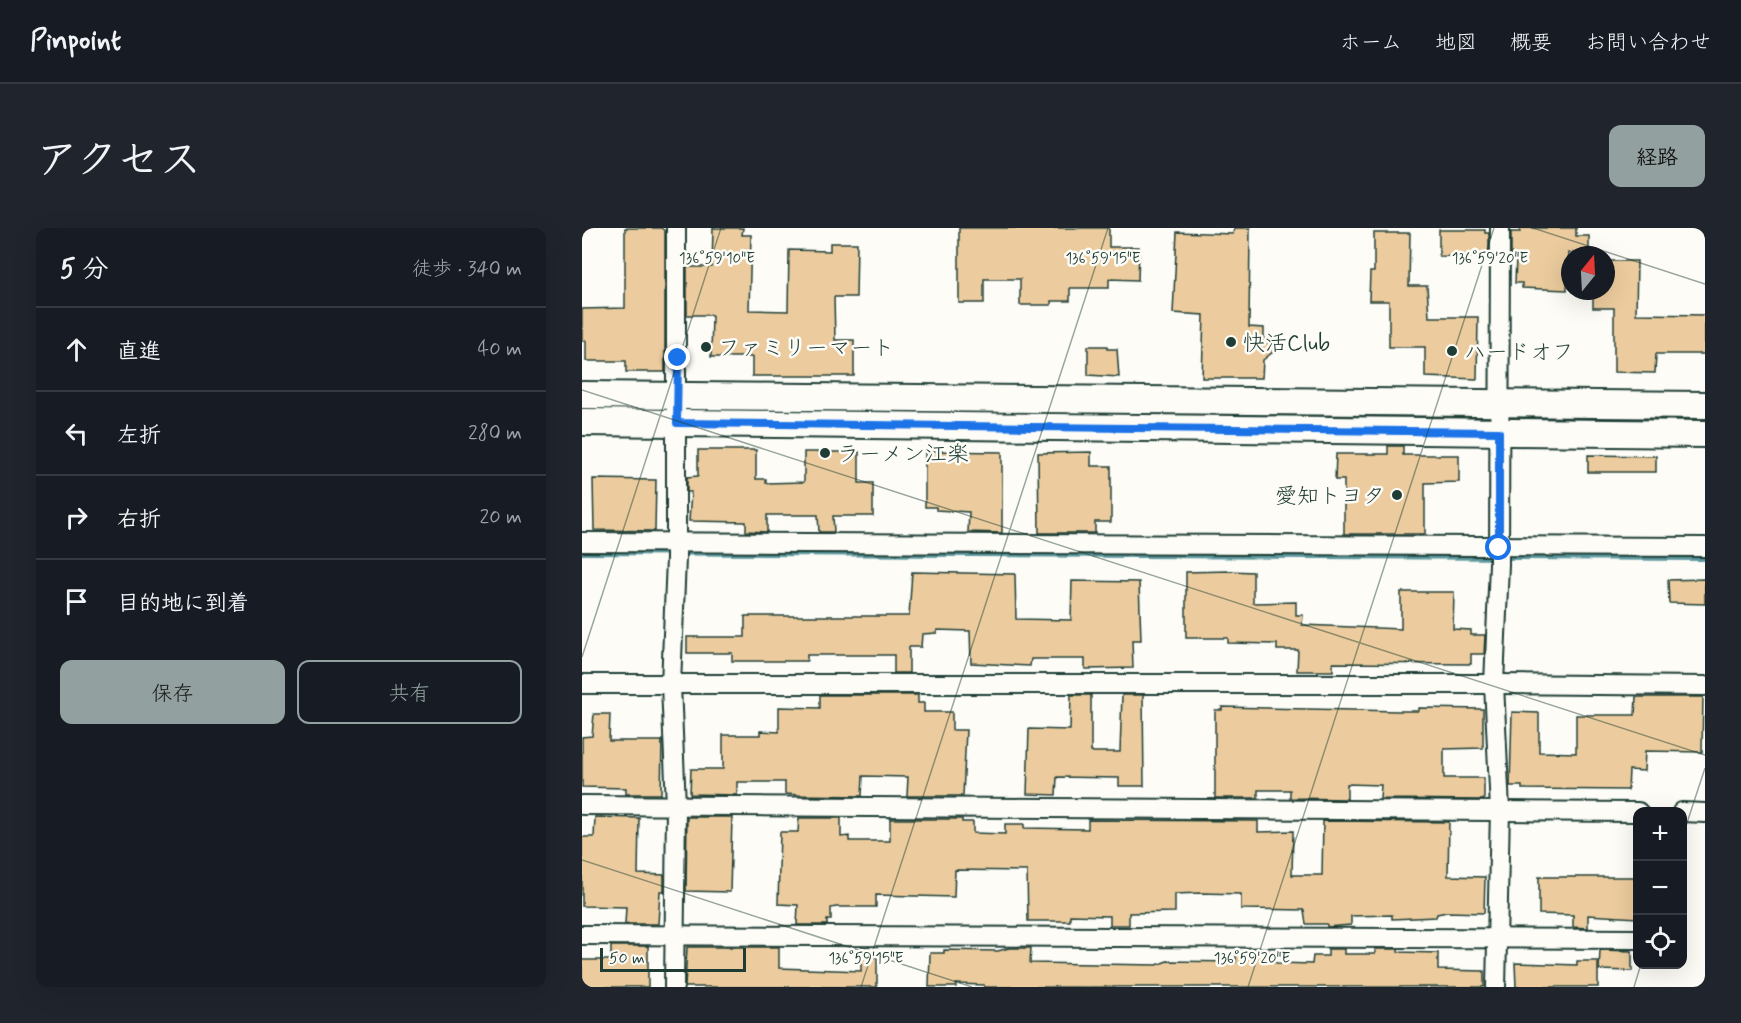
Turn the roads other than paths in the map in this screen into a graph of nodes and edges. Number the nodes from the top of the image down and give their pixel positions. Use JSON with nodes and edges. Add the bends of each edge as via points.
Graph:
{"nodes":[{"id":1,"x":676,"y":228,"type":"edge"},
{"id":2,"x":1500,"y":228,"type":"edge"},
{"id":3,"x":582,"y":395,"type":"edge"},
{"id":4,"x":677,"y":395,"type":"junction"},
{"id":5,"x":1499,"y":403,"type":"junction"},
{"id":6,"x":1705,"y":405,"type":"edge"},
{"id":7,"x":582,"y":422,"type":"edge"},
{"id":8,"x":677,"y":423,"type":"junction"},
{"id":9,"x":1499,"y":432,"type":"junction"},
{"id":10,"x":1705,"y":434,"type":"edge"},
{"id":11,"x":582,"y":542,"type":"edge"},
{"id":12,"x":676,"y":547,"type":"junction"},
{"id":13,"x":1705,"y":547,"type":"edge"},
{"id":14,"x":1499,"y":552,"type":"junction"},
{"id":15,"x":582,"y":684,"type":"edge"},
{"id":16,"x":1494,"y":684,"type":"junction"},
{"id":17,"x":671,"y":685,"type":"junction"},
{"id":18,"x":1705,"y":686,"type":"edge"},
{"id":19,"x":582,"y":805,"type":"edge"},
{"id":20,"x":676,"y":806,"type":"junction"},
{"id":21,"x":1500,"y":810,"type":"junction"},
{"id":22,"x":1633,"y":812,"type":"edge"},
{"id":23,"x":1687,"y":812,"type":"edge"},
{"id":24,"x":1705,"y":813,"type":"edge"},
{"id":25,"x":582,"y":935,"type":"edge"},
{"id":26,"x":675,"y":935,"type":"junction"},
{"id":27,"x":1633,"y":939,"type":"edge"},
{"id":28,"x":1496,"y":940,"type":"junction"},
{"id":29,"x":674,"y":987,"type":"edge"},
{"id":30,"x":1496,"y":987,"type":"edge"}],
"edges":[{"from":1,"to":4,"type":"street"},
{"from":2,"to":5,"type":"street"},
{"from":3,"to":4,"type":"street"},
{"from":4,"to":5,"type":"street"},
{"from":4,"to":8,"type":"street"},
{"from":5,"to":6,"type":"street"},
{"from":5,"to":9,"type":"street"},
{"from":7,"to":8,"type":"street"},
{"from":8,"to":9,"type":"street"},
{"from":8,"to":12,"type":"street"},
{"from":9,"to":10,"type":"street"},
{"from":9,"to":14,"type":"street"},
{"from":11,"to":12,"type":"street"},
{"from":12,"to":14,"type":"street"},
{"from":12,"to":17,"type":"street"},
{"from":13,"to":14,"type":"street"},
{"from":14,"to":16,"type":"street"},
{"from":15,"to":17,"type":"street"},
{"from":16,"to":17,"type":"street"},
{"from":16,"to":18,"type":"street"},
{"from":16,"to":21,"type":"street"},
{"from":17,"to":20,"type":"street"},
{"from":19,"to":20,"type":"street"},
{"from":20,"to":21,"type":"street"},
{"from":20,"to":26,"type":"street"},
{"from":21,"to":22,"type":"street"},
{"from":21,"to":28,"type":"street"},
{"from":23,"to":24,"type":"street"},
{"from":25,"to":26,"type":"street"},
{"from":26,"to":28,"type":"street"},
{"from":26,"to":29,"type":"street"},
{"from":27,"to":28,"type":"street"},
{"from":28,"to":30,"type":"street"}]}
